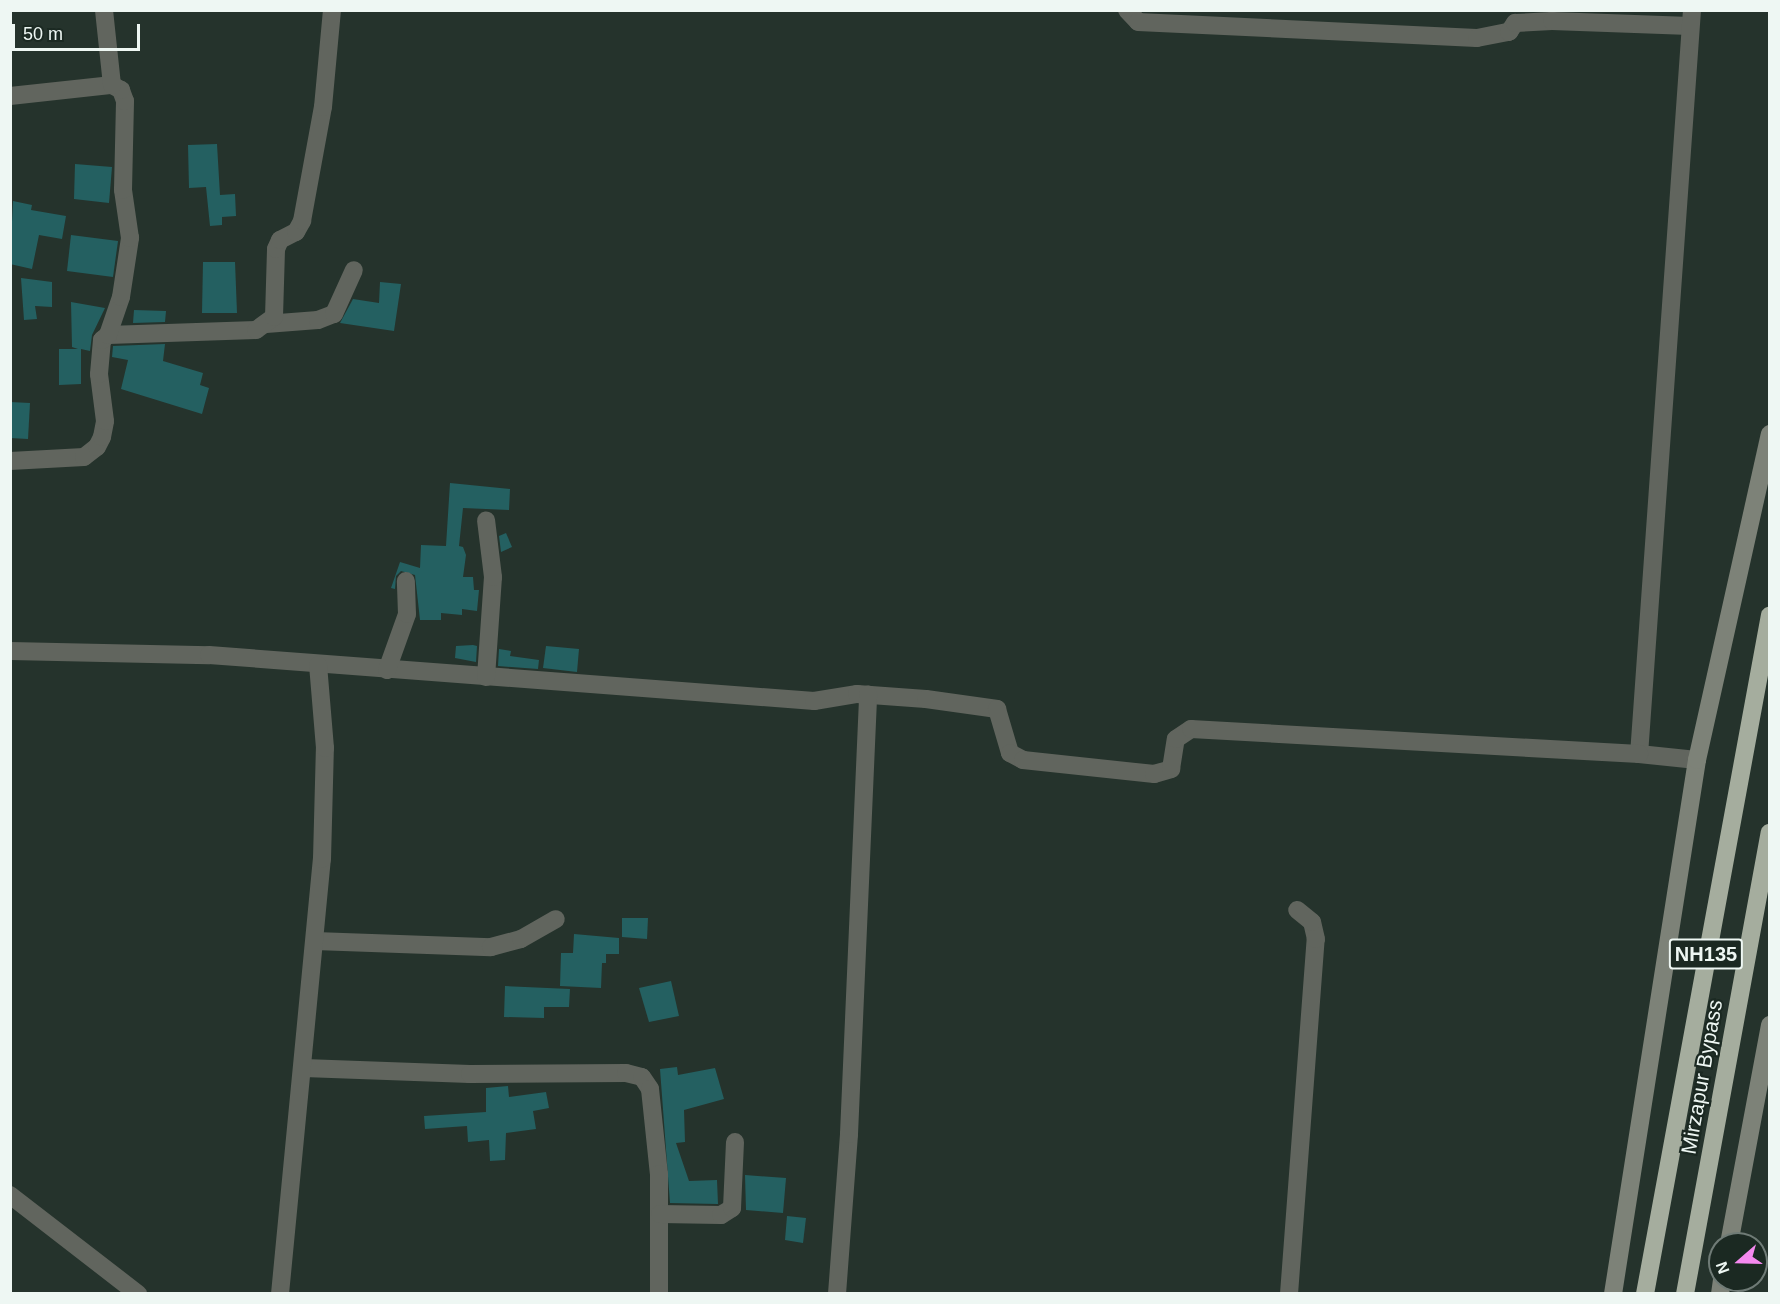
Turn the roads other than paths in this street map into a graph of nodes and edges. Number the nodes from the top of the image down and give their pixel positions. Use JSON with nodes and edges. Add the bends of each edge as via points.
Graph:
{"nodes":[{"id":1,"x":104,"y":10,"type":"edge"},
{"id":2,"x":332,"y":10,"type":"edge"},
{"id":3,"x":1127,"y":10,"type":"edge"},
{"id":4,"x":1691,"y":18,"type":"edge"},
{"id":5,"x":112,"y":85,"type":"junction"},
{"id":6,"x":10,"y":96,"type":"edge"},
{"id":7,"x":354,"y":270,"type":"dead end"},
{"id":8,"x":266,"y":324,"type":"junction"},
{"id":9,"x":108,"y":335,"type":"junction"},
{"id":10,"x":1770,"y":434,"type":"edge"},
{"id":11,"x":10,"y":461,"type":"edge"},
{"id":12,"x":486,"y":520,"type":"dead end"},
{"id":13,"x":406,"y":581,"type":"dead end"},
{"id":14,"x":1770,"y":615,"type":"edge"},
{"id":15,"x":10,"y":651,"type":"edge"},
{"id":16,"x":318,"y":665,"type":"junction"},
{"id":17,"x":387,"y":670,"type":"junction"},
{"id":18,"x":486,"y":677,"type":"junction"},
{"id":19,"x":868,"y":694,"type":"junction"},
{"id":20,"x":1639,"y":754,"type":"junction"},
{"id":21,"x":1696,"y":759,"type":"junction"},
{"id":22,"x":1770,"y":833,"type":"edge"},
{"id":23,"x":1297,"y":910,"type":"dead end"},
{"id":24,"x":556,"y":918,"type":"dead end"},
{"id":25,"x":315,"y":941,"type":"junction"},
{"id":26,"x":1770,"y":1025,"type":"edge"},
{"id":27,"x":304,"y":1068,"type":"junction"},
{"id":28,"x":735,"y":1142,"type":"dead end"},
{"id":29,"x":10,"y":1195,"type":"edge"},
{"id":30,"x":660,"y":1214,"type":"junction"},
{"id":31,"x":1731,"y":1232,"type":"edge"},
{"id":32,"x":138,"y":1293,"type":"edge"},
{"id":33,"x":280,"y":1293,"type":"edge"},
{"id":34,"x":659,"y":1293,"type":"edge"},
{"id":35,"x":837,"y":1293,"type":"edge"},
{"id":36,"x":1289,"y":1293,"type":"edge"},
{"id":37,"x":1613,"y":1293,"type":"edge"},
{"id":38,"x":1645,"y":1293,"type":"edge"},
{"id":39,"x":1685,"y":1293,"type":"edge"}],
"edges":[{"from":1,"to":5,"type":"street"},
{"from":2,"to":8,"type":"street","via":[[323,107],[302,221],[296,232],[277,243],[275,310]]},
{"from":3,"to":4,"type":"street","via":[[1138,22],[1477,38],[1509,32],[1515,23]]},
{"from":4,"to":20,"type":"street"},
{"from":5,"to":6,"type":"street"},
{"from":5,"to":9,"type":"street","via":[[121,90],[125,108],[123,190],[130,238],[122,297]]},
{"from":7,"to":8,"type":"street","via":[[334,314],[318,320]]},
{"from":8,"to":9,"type":"street","via":[[244,330]]},
{"from":9,"to":11,"type":"street","via":[[102,340],[99,374],[105,421],[97,447],[72,460]]},
{"from":10,"to":21,"type":"street"},
{"from":12,"to":18,"type":"street","via":[[493,577]]},
{"from":13,"to":17,"type":"street","via":[[407,615]]},
{"from":14,"to":38,"type":"highway","number":"NH135"},
{"from":15,"to":16,"type":"street","via":[[209,655]]},
{"from":16,"to":17,"type":"street"},
{"from":16,"to":25,"type":"street","via":[[325,808]]},
{"from":17,"to":18,"type":"street"},
{"from":18,"to":19,"type":"street","via":[[814,701]]},
{"from":19,"to":20,"type":"street","via":[[993,707],[1002,716],[1010,753],[1023,760],[1154,774],[1171,769],[1176,740],[1191,729]]},
{"from":19,"to":35,"type":"street","via":[[849,1134]]},
{"from":20,"to":21,"type":"street"},
{"from":21,"to":37,"type":"street"},
{"from":22,"to":39,"type":"highway","name":"Mirzapur Bypass","number":"NH135"},
{"from":23,"to":36,"type":"street","via":[[1312,922],[1316,939]]},
{"from":24,"to":25,"type":"street","via":[[521,939],[491,947]]},
{"from":25,"to":27,"type":"street"},
{"from":26,"to":31,"type":"street"},
{"from":27,"to":30,"type":"street","via":[[470,1074],[626,1073],[642,1077],[650,1089]]},
{"from":27,"to":33,"type":"street"},
{"from":28,"to":30,"type":"street","via":[[732,1209],[721,1215]]},
{"from":29,"to":32,"type":"street"},
{"from":30,"to":34,"type":"street"}]}
